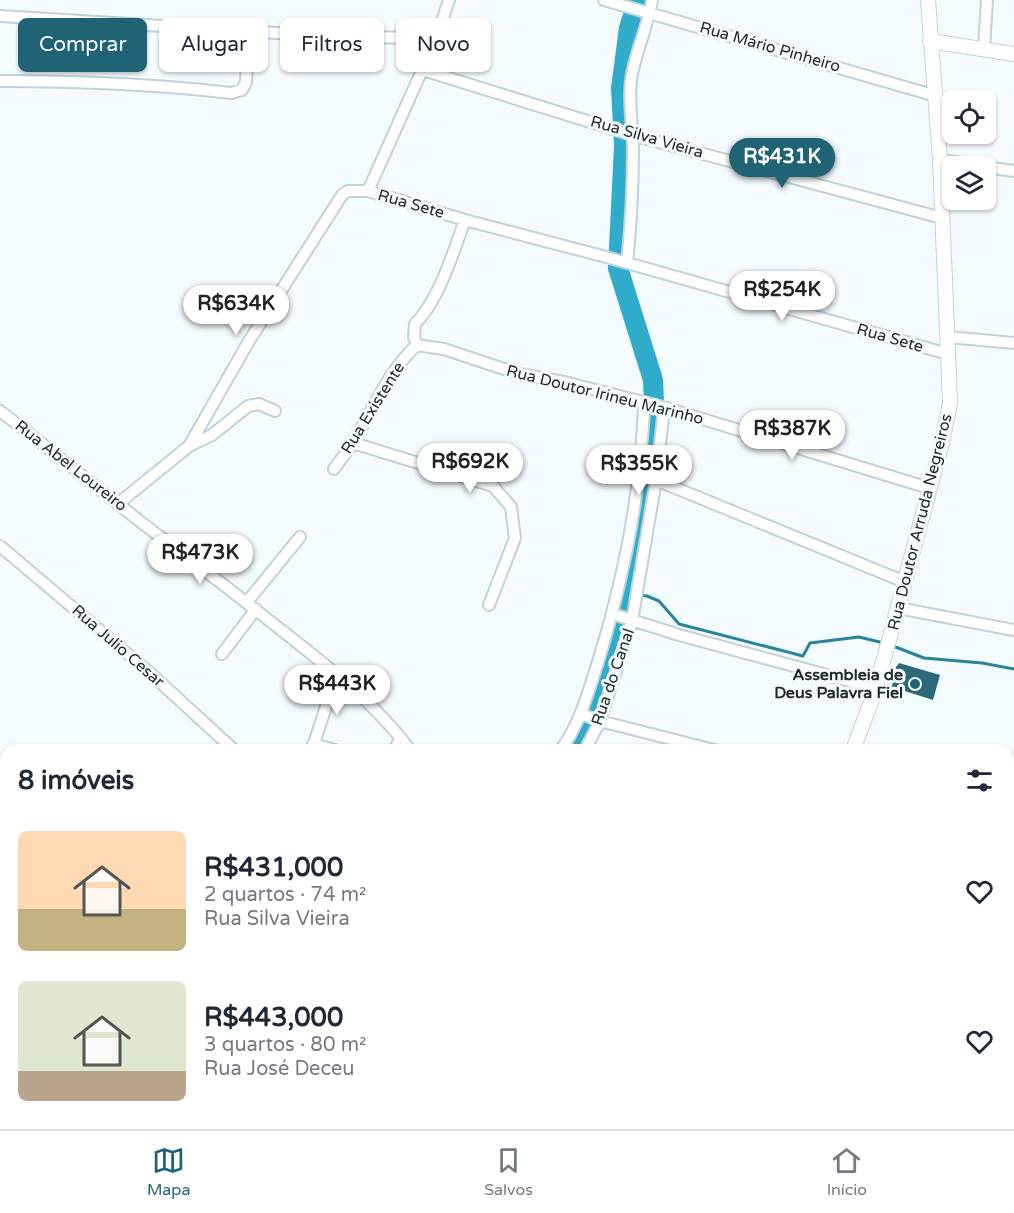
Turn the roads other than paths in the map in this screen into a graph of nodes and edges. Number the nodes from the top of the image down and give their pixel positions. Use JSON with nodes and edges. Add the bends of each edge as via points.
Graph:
{"nodes":[{"id":1,"x":449,"y":0,"type":"edge"},
{"id":2,"x":604,"y":0,"type":"edge"},
{"id":3,"x":652,"y":0,"type":"edge"},
{"id":4,"x":928,"y":0,"type":"edge"},
{"id":5,"x":987,"y":0,"type":"edge"},
{"id":6,"x":624,"y":4,"type":"edge"},
{"id":7,"x":647,"y":12,"type":"junction"},
{"id":8,"x":0,"y":16,"type":"edge"},
{"id":9,"x":443,"y":18,"type":"edge"},
{"id":10,"x":159,"y":26,"type":"edge"},
{"id":11,"x":268,"y":32,"type":"edge"},
{"id":12,"x":396,"y":38,"type":"edge"},
{"id":13,"x":930,"y":40,"type":"junction"},
{"id":14,"x":984,"y":48,"type":"junction"},
{"id":15,"x":1014,"y":54,"type":"edge"},
{"id":16,"x":247,"y":72,"type":"edge"},
{"id":17,"x":422,"y":72,"type":"edge"},
{"id":18,"x":429,"y":72,"type":"edge"},
{"id":19,"x":0,"y":81,"type":"edge"},
{"id":20,"x":936,"y":96,"type":"junction"},
{"id":21,"x":631,"y":134,"type":"junction"},
{"id":22,"x":940,"y":160,"type":"joint"},
{"id":23,"x":996,"y":169,"type":"edge"},
{"id":24,"x":1014,"y":171,"type":"edge"},
{"id":25,"x":368,"y":192,"type":"junction"},
{"id":26,"x":942,"y":218,"type":"junction"},
{"id":27,"x":465,"y":220,"type":"junction"},
{"id":28,"x":626,"y":262,"type":"junction"},
{"id":29,"x":948,"y":337,"type":"junction"},
{"id":30,"x":1014,"y":343,"type":"edge"},
{"id":31,"x":417,"y":345,"type":"junction"},
{"id":32,"x":948,"y":354,"type":"junction"},
{"id":33,"x":645,"y":402,"type":"junction"},
{"id":34,"x":663,"y":407,"type":"junction"},
{"id":35,"x":0,"y":411,"type":"edge"},
{"id":36,"x":274,"y":411,"type":"dead end"},
{"id":37,"x":353,"y":443,"type":"junction"},
{"id":38,"x":189,"y":446,"type":"junction"},
{"id":39,"x":334,"y":469,"type":"dead end"},
{"id":40,"x":656,"y":480,"type":"junction"},
{"id":41,"x":929,"y":488,"type":"junction"},
{"id":42,"x":119,"y":503,"type":"junction"},
{"id":43,"x":300,"y":537,"type":"dead end"},
{"id":44,"x":0,"y":546,"type":"edge"},
{"id":45,"x":905,"y":582,"type":"junction"},
{"id":46,"x":489,"y":605,"type":"dead end"},
{"id":47,"x":252,"y":606,"type":"junction"},
{"id":48,"x":898,"y":608,"type":"junction"},
{"id":49,"x":614,"y":614,"type":"junction"},
{"id":50,"x":632,"y":621,"type":"junction"},
{"id":51,"x":1014,"y":630,"type":"edge"},
{"id":52,"x":222,"y":654,"type":"dead end"},
{"id":53,"x":336,"y":675,"type":"junction"},
{"id":54,"x":875,"y":688,"type":"junction"},
{"id":55,"x":583,"y":714,"type":"junction"},
{"id":56,"x":599,"y":720,"type":"junction"},
{"id":57,"x":401,"y":738,"type":"junction"},
{"id":58,"x":227,"y":744,"type":"edge"},
{"id":59,"x":313,"y":744,"type":"edge"},
{"id":60,"x":398,"y":744,"type":"edge"},
{"id":61,"x":406,"y":744,"type":"edge"},
{"id":62,"x":565,"y":744,"type":"edge"},
{"id":63,"x":588,"y":744,"type":"edge"},
{"id":64,"x":691,"y":744,"type":"edge"},
{"id":65,"x":855,"y":744,"type":"edge"}],
"edges":[{"from":1,"to":9,"type":"street"},
{"from":2,"to":6,"type":"street","name":"Rua Mário Pinheiro"},
{"from":3,"to":7,"type":"street"},
{"from":4,"to":13,"type":"street","name":"Rua Doutor Arruda Negreiros"},
{"from":5,"to":14,"type":"street"},
{"from":6,"to":7,"type":"street","name":"Rua Mário Pinheiro"},
{"from":7,"to":20,"type":"street","name":"Rua Mário Pinheiro"},
{"from":7,"to":21,"type":"street","via":[[631,82]]},
{"from":8,"to":10,"type":"street"},
{"from":11,"to":12,"type":"street"},
{"from":13,"to":14,"type":"street"},
{"from":13,"to":20,"type":"street","name":"Rua Doutor Arruda Negreiros"},
{"from":14,"to":15,"type":"street"},
{"from":16,"to":19,"type":"street","via":[[242,90],[231,93],[161,85]]},
{"from":17,"to":25,"type":"street"},
{"from":18,"to":21,"type":"street","name":"Rua Silva Vieira"},
{"from":20,"to":22,"type":"street","name":"Rua Doutor Arruda Negreiros"},
{"from":21,"to":26,"type":"street","name":"Rua Silva Vieira"},
{"from":21,"to":28,"type":"street","via":[[632,214]]},
{"from":22,"to":26,"type":"street","name":"Rua Doutor Arruda Negreiros"},
{"from":23,"to":24,"type":"street"},
{"from":25,"to":27,"type":"street","name":"Rua Sete"},
{"from":25,"to":38,"type":"street","name":"Rua Sete","via":[[348,190],[342,195],[249,341]]},
{"from":26,"to":29,"type":"street","name":"Rua Doutor Arruda Negreiros"},
{"from":27,"to":28,"type":"street","name":"Rua Sete"},
{"from":27,"to":31,"type":"street","name":"Rua Existente","via":[[442,280],[415,324]]},
{"from":28,"to":32,"type":"street","name":"Rua Sete"},
{"from":29,"to":30,"type":"street"},
{"from":29,"to":32,"type":"street","name":"Rua Doutor Arruda Negreiros"},
{"from":31,"to":33,"type":"street","name":"Rua Doutor Irineu Marinho","via":[[519,374]]},
{"from":31,"to":37,"type":"street","name":"Rua Existente","via":[[387,382]]},
{"from":32,"to":41,"type":"street","name":"Rua Doutor Arruda Negreiros","via":[[949,412]]},
{"from":33,"to":34,"type":"street","name":"Rua Doutor Irineu Marinho"},
{"from":33,"to":49,"type":"street","via":[[636,501]]},
{"from":34,"to":40,"type":"street","name":"Rua do Canal"},
{"from":34,"to":41,"type":"street","name":"Rua Doutor Irineu Marinho"},
{"from":35,"to":42,"type":"street","name":"Rua Abel Loureiro"},
{"from":36,"to":38,"type":"street","via":[[260,404],[248,406],[212,435]]},
{"from":37,"to":39,"type":"street","name":"Rua Existente"},
{"from":37,"to":46,"type":"street","via":[[493,486],[511,507],[515,538]]},
{"from":38,"to":42,"type":"street"},
{"from":40,"to":45,"type":"street"},
{"from":40,"to":50,"type":"street","name":"Rua do Canal"},
{"from":41,"to":45,"type":"street","name":"Rua Doutor Arruda Negreiros"},
{"from":42,"to":47,"type":"street","name":"Rua Abel Loureiro"},
{"from":43,"to":47,"type":"street"},
{"from":44,"to":58,"type":"street","name":"Rua Julio Cesar"},
{"from":45,"to":48,"type":"street","name":"Rua Doutor Arruda Negreiros"},
{"from":47,"to":52,"type":"street"},
{"from":47,"to":53,"type":"street","name":"Rua Abel Loureiro"},
{"from":48,"to":51,"type":"street"},
{"from":48,"to":54,"type":"street","name":"Rua Doutor Arruda Negreiros"},
{"from":49,"to":50,"type":"street"},
{"from":49,"to":55,"type":"street"},
{"from":50,"to":54,"type":"street"},
{"from":50,"to":56,"type":"street","name":"Rua do Canal"},
{"from":53,"to":57,"type":"street","name":"Rua Abel Loureiro"},
{"from":53,"to":59,"type":"street"},
{"from":54,"to":65,"type":"street","name":"Rua Doutor Arruda Negreiros"},
{"from":55,"to":56,"type":"street"},
{"from":55,"to":62,"type":"street"},
{"from":56,"to":63,"type":"street","name":"Rua do Canal"},
{"from":56,"to":64,"type":"street"},
{"from":57,"to":60,"type":"street"},
{"from":57,"to":61,"type":"street","name":"Rua Abel Loureiro"}]}
